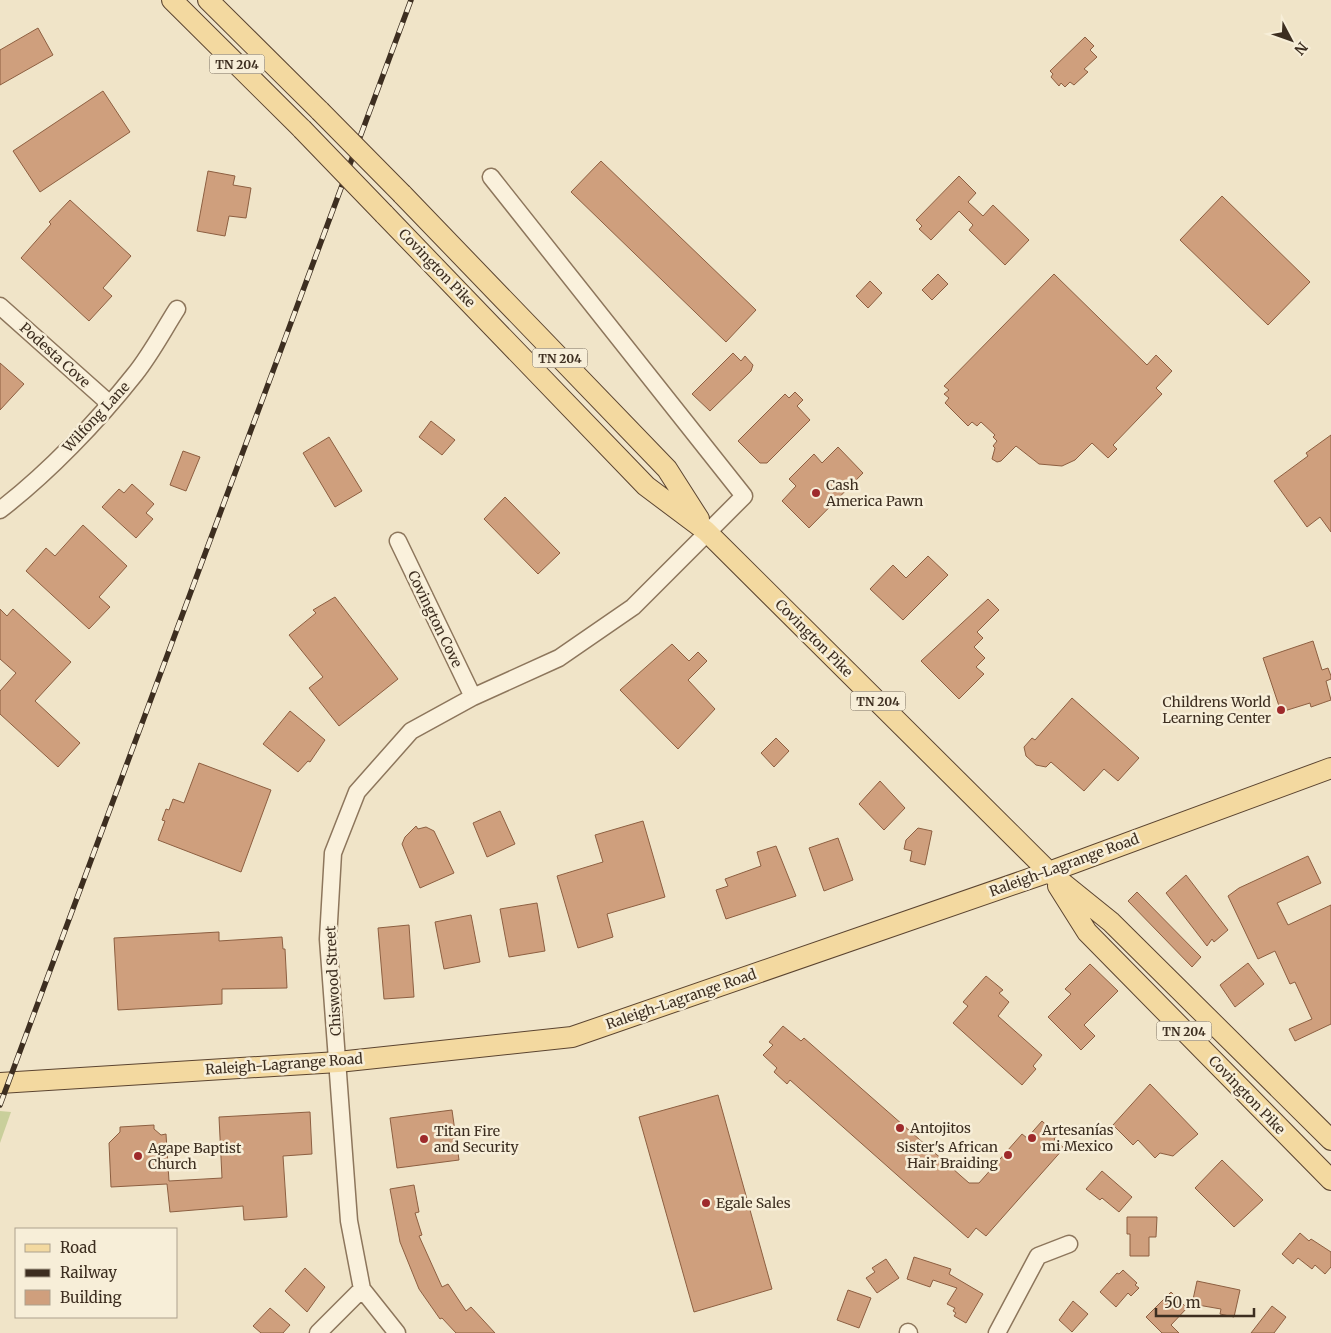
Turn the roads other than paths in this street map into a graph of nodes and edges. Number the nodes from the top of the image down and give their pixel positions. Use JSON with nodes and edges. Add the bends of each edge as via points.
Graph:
{"nodes":[{"id":1,"x":172,"y":0,"type":"edge"},
{"id":2,"x":208,"y":0,"type":"edge"},
{"id":3,"x":491,"y":177,"type":"dead end"},
{"id":4,"x":0,"y":306,"type":"edge"},
{"id":5,"x":177,"y":309,"type":"dead end"},
{"id":6,"x":110,"y":404,"type":"junction"},
{"id":7,"x":0,"y":510,"type":"edge"},
{"id":8,"x":706,"y":531,"type":"junction"},
{"id":9,"x":398,"y":541,"type":"dead end"},
{"id":10,"x":473,"y":697,"type":"junction"},
{"id":11,"x":1331,"y":768,"type":"edge"},
{"id":12,"x":1049,"y":872,"type":"junction"},
{"id":13,"x":338,"y":1062,"type":"junction"},
{"id":14,"x":0,"y":1083,"type":"edge"},
{"id":15,"x":1331,"y":1140,"type":"edge"},
{"id":16,"x":1331,"y":1180,"type":"edge"},
{"id":17,"x":1069,"y":1244,"type":"dead end"},
{"id":18,"x":362,"y":1289,"type":"junction"},
{"id":19,"x":318,"y":1333,"type":"edge"},
{"id":20,"x":398,"y":1333,"type":"edge"},
{"id":21,"x":997,"y":1333,"type":"edge"}],
"edges":[{"from":1,"to":8,"type":"main road","name":"Covington Pike","number":"TN 204","bridge":true,"via":[[302,129],[646,486]]},
{"from":2,"to":8,"type":"main road","name":"Covington Pike","number":"TN 204","bridge":true,"via":[[402,194],[667,469]]},
{"from":3,"to":8,"type":"street","name":"Chiswood Street","via":[[744,496]]},
{"from":4,"to":6,"type":"street","name":"Podesta Cove"},
{"from":5,"to":6,"type":"street","name":"Wilfong Lane","via":[[136,373]]},
{"from":6,"to":7,"type":"street","name":"Wilfong Lane","via":[[35,484]]},
{"from":8,"to":10,"type":"street","name":"Chiswood Street","via":[[633,607],[559,658]]},
{"from":8,"to":12,"type":"main road","name":"Covington Pike","number":"TN 204"},
{"from":9,"to":10,"type":"street","name":"Covington Cove"},
{"from":10,"to":13,"type":"street","name":"Chiswood Street","via":[[411,731],[357,792],[334,853],[328,939]]},
{"from":11,"to":12,"type":"main road","name":"Raleigh-Lagrange Road"},
{"from":12,"to":13,"type":"main road","name":"Raleigh-Lagrange Road","via":[[572,1036]]},
{"from":12,"to":15,"type":"main road","name":"Covington Pike","number":"TN 204","via":[[1111,922]]},
{"from":12,"to":16,"type":"main road","name":"Covington Pike","number":"TN 204","via":[[1087,932]]},
{"from":13,"to":14,"type":"main road","name":"Raleigh-Lagrange Road"},
{"from":13,"to":18,"type":"street","name":"Chiswood Street","via":[[349,1221]]},
{"from":17,"to":21,"type":"street","via":[[1038,1256]]},
{"from":18,"to":19,"type":"street"},
{"from":18,"to":20,"type":"street","name":"Chiswood Street"}]}
